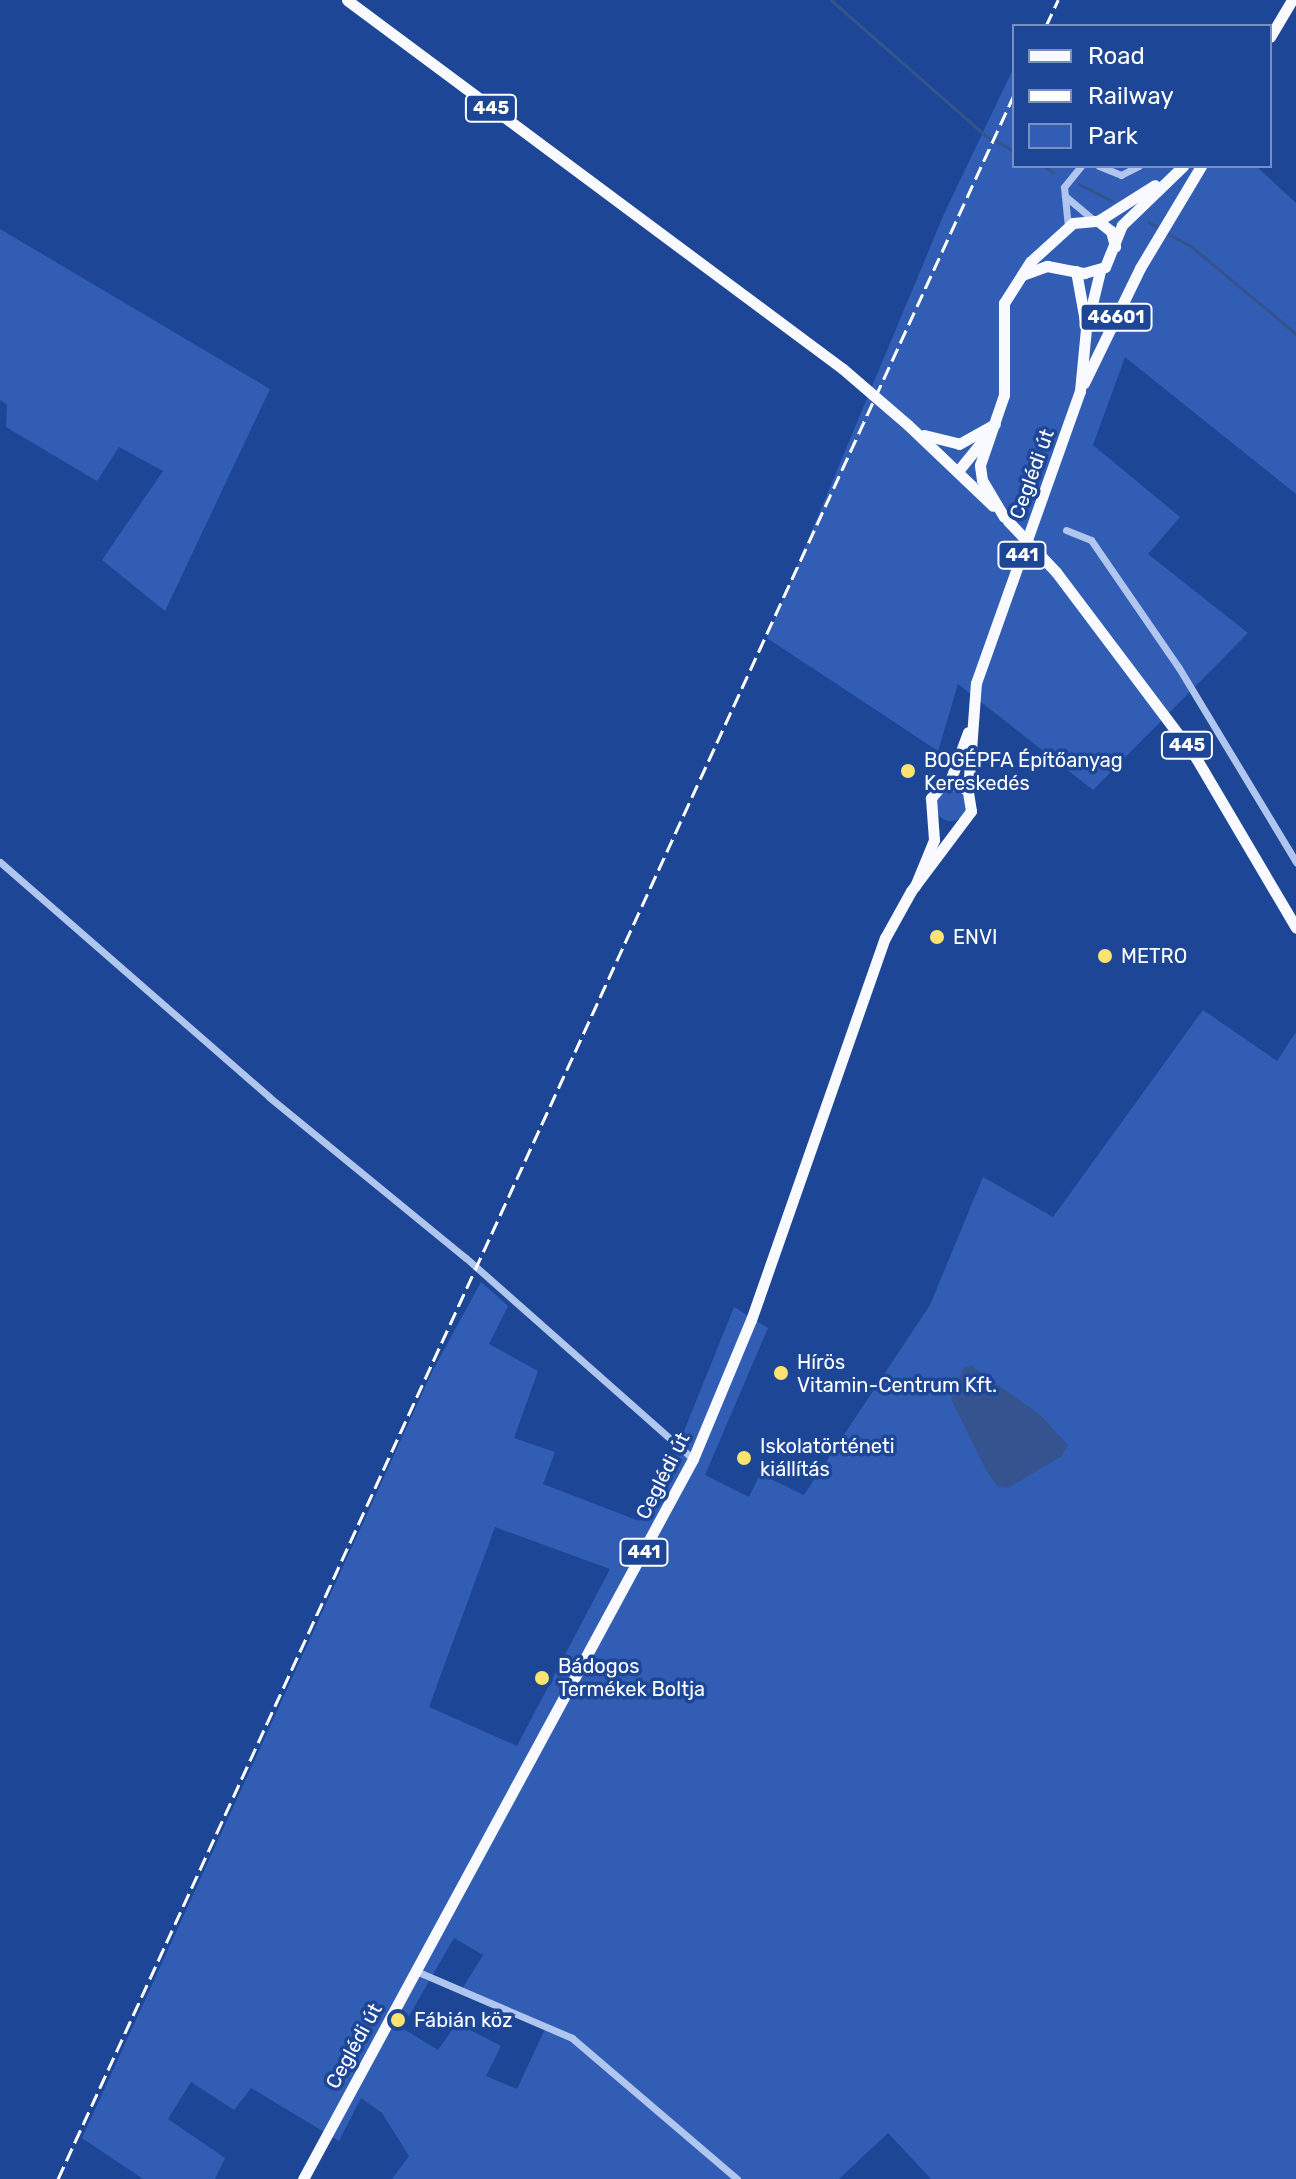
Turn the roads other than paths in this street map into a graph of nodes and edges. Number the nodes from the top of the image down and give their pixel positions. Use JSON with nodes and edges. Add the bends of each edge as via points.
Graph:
{"nodes":[{"id":1,"x":347,"y":0,"type":"edge"},
{"id":2,"x":1292,"y":0,"type":"edge"},
{"id":3,"x":1272,"y":34,"type":"edge"},
{"id":4,"x":1079,"y":168,"type":"edge"},
{"id":5,"x":1104,"y":168,"type":"edge"},
{"id":6,"x":1135,"y":168,"type":"edge"},
{"id":7,"x":1179,"y":168,"type":"edge"},
{"id":8,"x":1180,"y":168,"type":"edge"},
{"id":9,"x":1200,"y":168,"type":"edge"},
{"id":10,"x":1064,"y":194,"type":"junction"},
{"id":11,"x":1095,"y":220,"type":"junction"},
{"id":12,"x":1066,"y":230,"type":"junction"},
{"id":13,"x":1115,"y":246,"type":"junction"},
{"id":14,"x":1074,"y":269,"type":"junction"},
{"id":15,"x":1100,"y":271,"type":"junction"},
{"id":16,"x":1018,"y":277,"type":"junction"},
{"id":17,"x":1086,"y":329,"type":"junction"},
{"id":18,"x":1080,"y":391,"type":"junction"},
{"id":19,"x":995,"y":423,"type":"junction"},
{"id":20,"x":918,"y":433,"type":"junction"},
{"id":21,"x":958,"y":471,"type":"junction"},
{"id":22,"x":1006,"y":519,"type":"junction"},
{"id":23,"x":1066,"y":530,"type":"dead end"},
{"id":24,"x":971,"y":720,"type":"junction"},
{"id":25,"x":949,"y":784,"type":"junction"},
{"id":26,"x":968,"y":791,"type":"junction"},
{"id":27,"x":934,"y":816,"type":"junction"},
{"id":28,"x":962,"y":823,"type":"junction"},
{"id":29,"x":0,"y":862,"type":"edge"},
{"id":30,"x":1296,"y":862,"type":"edge"},
{"id":31,"x":915,"y":886,"type":"junction"},
{"id":32,"x":1296,"y":928,"type":"edge"},
{"id":33,"x":693,"y":1459,"type":"junction"},
{"id":34,"x":416,"y":1971,"type":"junction"},
{"id":35,"x":303,"y":2179,"type":"edge"},
{"id":36,"x":737,"y":2179,"type":"edge"}],
"edges":[{"from":1,"to":20,"type":"main road","number":"445","bridge":true,"via":[[843,369]]},
{"from":2,"to":3,"type":"main road"},
{"from":4,"to":10,"type":"street","via":[[1066,180]]},
{"from":5,"to":6,"type":"street","via":[[1121,175]]},
{"from":7,"to":11,"type":"main road"},
{"from":8,"to":13,"type":"main road","number":"441","via":[[1122,225]]},
{"from":9,"to":18,"type":"main road","number":"46601"},
{"from":10,"to":11,"type":"street"},
{"from":10,"to":12,"type":"street"},
{"from":11,"to":12,"type":"main road"},
{"from":11,"to":13,"type":"main road","via":[[1111,231]]},
{"from":12,"to":14,"type":"main road","number":"441","via":[[1061,248]]},
{"from":12,"to":16,"type":"main road"},
{"from":13,"to":15,"type":"main road","number":"441"},
{"from":14,"to":15,"type":"main road"},
{"from":14,"to":16,"type":"main road","via":[[1047,266]]},
{"from":14,"to":17,"type":"main road","name":"Ceglédi út","number":"441"},
{"from":15,"to":17,"type":"main road","name":"Ceglédi út","number":"441"},
{"from":16,"to":19,"type":"main road","via":[[1001,318],[1004,395]]},
{"from":17,"to":18,"type":"main road","name":"Ceglédi út","number":"441"},
{"from":18,"to":24,"type":"main road","name":"Ceglédi út","number":"441","via":[[976,683]]},
{"from":19,"to":20,"type":"main road","via":[[959,444]]},
{"from":19,"to":21,"type":"main road"},
{"from":19,"to":22,"type":"main road","via":[[980,465],[982,480]]},
{"from":20,"to":21,"type":"main road","number":"445"},
{"from":21,"to":22,"type":"main road","number":"445"},
{"from":22,"to":32,"type":"main road","number":"445","bridge":true,"via":[[1056,572],[1196,758]]},
{"from":23,"to":30,"type":"street","via":[[1091,540],[1179,668]]},
{"from":24,"to":25,"type":"main road","name":"Ceglédi út","number":"441"},
{"from":24,"to":26,"type":"main road","name":"Ceglédi út","number":"441"},
{"from":25,"to":26,"type":"main road"},
{"from":25,"to":27,"type":"main road","number":"441","via":[[931,798]]},
{"from":26,"to":28,"type":"main road","number":"441","via":[[971,811]]},
{"from":27,"to":28,"type":"main road","via":[[947,825]]},
{"from":27,"to":31,"type":"main road","name":"Ceglédi út","number":"441","via":[[934,840]]},
{"from":28,"to":31,"type":"main road","name":"Ceglédi út","number":"441"},
{"from":29,"to":33,"type":"street","via":[[269,1097],[466,1258]]},
{"from":31,"to":33,"type":"main road","name":"Ceglédi út","number":"441","via":[[885,938],[751,1320]]},
{"from":33,"to":34,"type":"main road","name":"Ceglédi út","number":"441"},
{"from":34,"to":35,"type":"main road","name":"Ceglédi út","number":"441"},
{"from":34,"to":36,"type":"street","via":[[572,2038]]}]}
